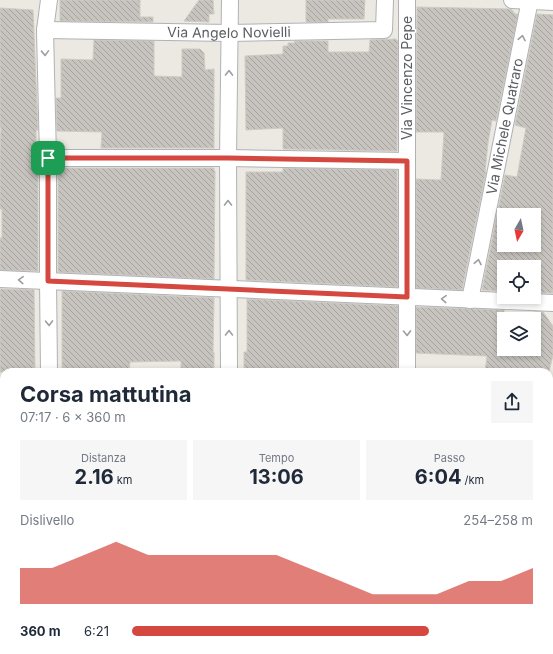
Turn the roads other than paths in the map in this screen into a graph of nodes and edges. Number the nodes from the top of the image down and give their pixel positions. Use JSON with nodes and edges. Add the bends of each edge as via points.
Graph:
{"nodes":[{"id":1,"x":49,"y":0,"type":"edge"},
{"id":2,"x":230,"y":0,"type":"edge"},
{"id":3,"x":385,"y":0,"type":"edge"},
{"id":4,"x":407,"y":0,"type":"edge"},
{"id":5,"x":512,"y":0,"type":"edge"},
{"id":6,"x":530,"y":0,"type":"edge"},
{"id":7,"x":553,"y":2,"type":"edge"},
{"id":8,"x":45,"y":30,"type":"junction"},
{"id":9,"x":230,"y":33,"type":"junction"},
{"id":10,"x":48,"y":158,"type":"junction"},
{"id":11,"x":228,"y":158,"type":"junction"},
{"id":12,"x":407,"y":161,"type":"junction"},
{"id":13,"x":0,"y":279,"type":"edge"},
{"id":14,"x":48,"y":281,"type":"junction"},
{"id":15,"x":229,"y":289,"type":"junction"},
{"id":16,"x":407,"y":297,"type":"junction"},
{"id":17,"x":470,"y":300,"type":"junction"},
{"id":18,"x":553,"y":303,"type":"edge"},
{"id":19,"x":49,"y":368,"type":"edge"},
{"id":20,"x":229,"y":368,"type":"edge"},
{"id":21,"x":407,"y":368,"type":"edge"}],
"edges":[{"from":1,"to":8,"type":"street"},
{"from":2,"to":9,"type":"street"},
{"from":3,"to":9,"type":"street","name":"Via Angelo Novielli","via":[[384,30]]},
{"from":4,"to":12,"type":"street","name":"Via Vincenzo Pepe"},
{"from":5,"to":6,"type":"street"},
{"from":6,"to":7,"type":"street"},
{"from":17,"to":6,"type":"street","name":"Via Michele Quatraro","one_way":true},
{"from":8,"to":9,"type":"street","name":"Via Angelo Novielli"},
{"from":8,"to":10,"type":"street","one_way":true},
{"from":11,"to":9,"type":"street","one_way":true},
{"from":10,"to":11,"type":"street"},
{"from":10,"to":14,"type":"street"},
{"from":11,"to":12,"type":"street"},
{"from":15,"to":11,"type":"street","one_way":true},
{"from":12,"to":16,"type":"street","name":"Via Vincenzo Pepe"},
{"from":14,"to":13,"type":"street","one_way":true},
{"from":14,"to":15,"type":"street"},
{"from":14,"to":19,"type":"street","one_way":true},
{"from":15,"to":16,"type":"street"},
{"from":20,"to":15,"type":"street","one_way":true},
{"from":17,"to":16,"type":"street","one_way":true},
{"from":16,"to":21,"type":"street","name":"Via Vincenzo Pepe","one_way":true},
{"from":17,"to":18,"type":"street"}]}
